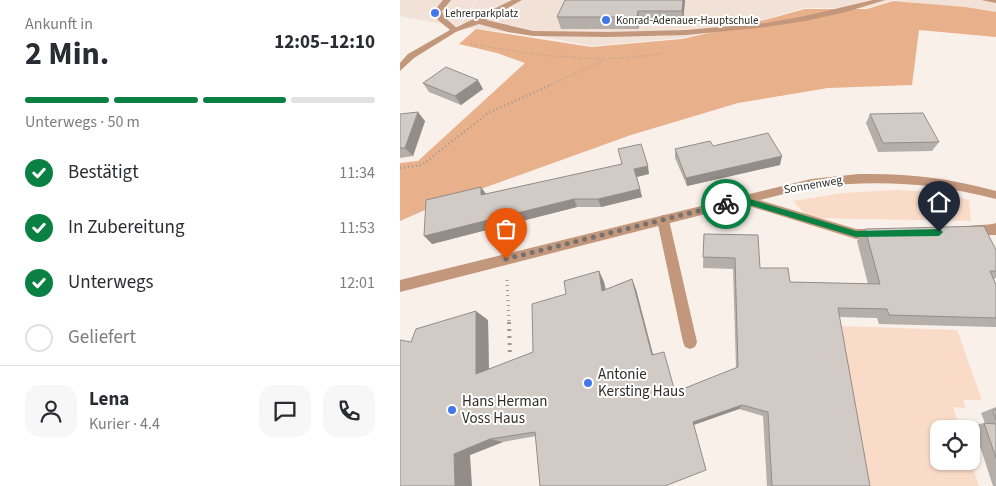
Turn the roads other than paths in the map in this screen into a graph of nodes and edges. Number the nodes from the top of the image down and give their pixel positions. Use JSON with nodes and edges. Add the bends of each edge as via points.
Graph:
{"nodes":[{"id":1,"x":446,"y":0,"type":"edge"},
{"id":2,"x":518,"y":0,"type":"edge"},
{"id":3,"x":881,"y":0,"type":"edge"},
{"id":4,"x":985,"y":0,"type":"edge"},
{"id":5,"x":996,"y":1,"type":"edge"},
{"id":6,"x":480,"y":21,"type":"junction"},
{"id":7,"x":455,"y":30,"type":"junction"},
{"id":8,"x":400,"y":68,"type":"edge"},
{"id":9,"x":996,"y":195,"type":"edge"},
{"id":10,"x":743,"y":200,"type":"junction"},
{"id":11,"x":663,"y":220,"type":"junction"},
{"id":12,"x":996,"y":228,"type":"edge"},
{"id":13,"x":954,"y":232,"type":"edge"},
{"id":14,"x":892,"y":233,"type":"edge"},
{"id":15,"x":400,"y":286,"type":"edge"},
{"id":16,"x":690,"y":342,"type":"dead end"}],
"edges":[{"from":1,"to":7,"type":"street","via":[[438,11]]},
{"from":2,"to":6,"type":"street"},
{"from":3,"to":6,"type":"street","via":[[788,21],[673,35],[513,31]]},
{"from":4,"to":5,"type":"street"},
{"from":6,"to":7,"type":"street"},
{"from":7,"to":8,"type":"street","via":[[411,56]]},
{"from":9,"to":10,"type":"street","name":"Sonnenweg","via":[[935,180],[866,177],[811,183]]},
{"from":10,"to":11,"type":"street","name":"Sonnenweg"},
{"from":10,"to":14,"type":"street","via":[[856,234]]},
{"from":11,"to":15,"type":"street","name":"Sonnenweg"},
{"from":11,"to":16,"type":"street"},
{"from":12,"to":13,"type":"street"}]}
